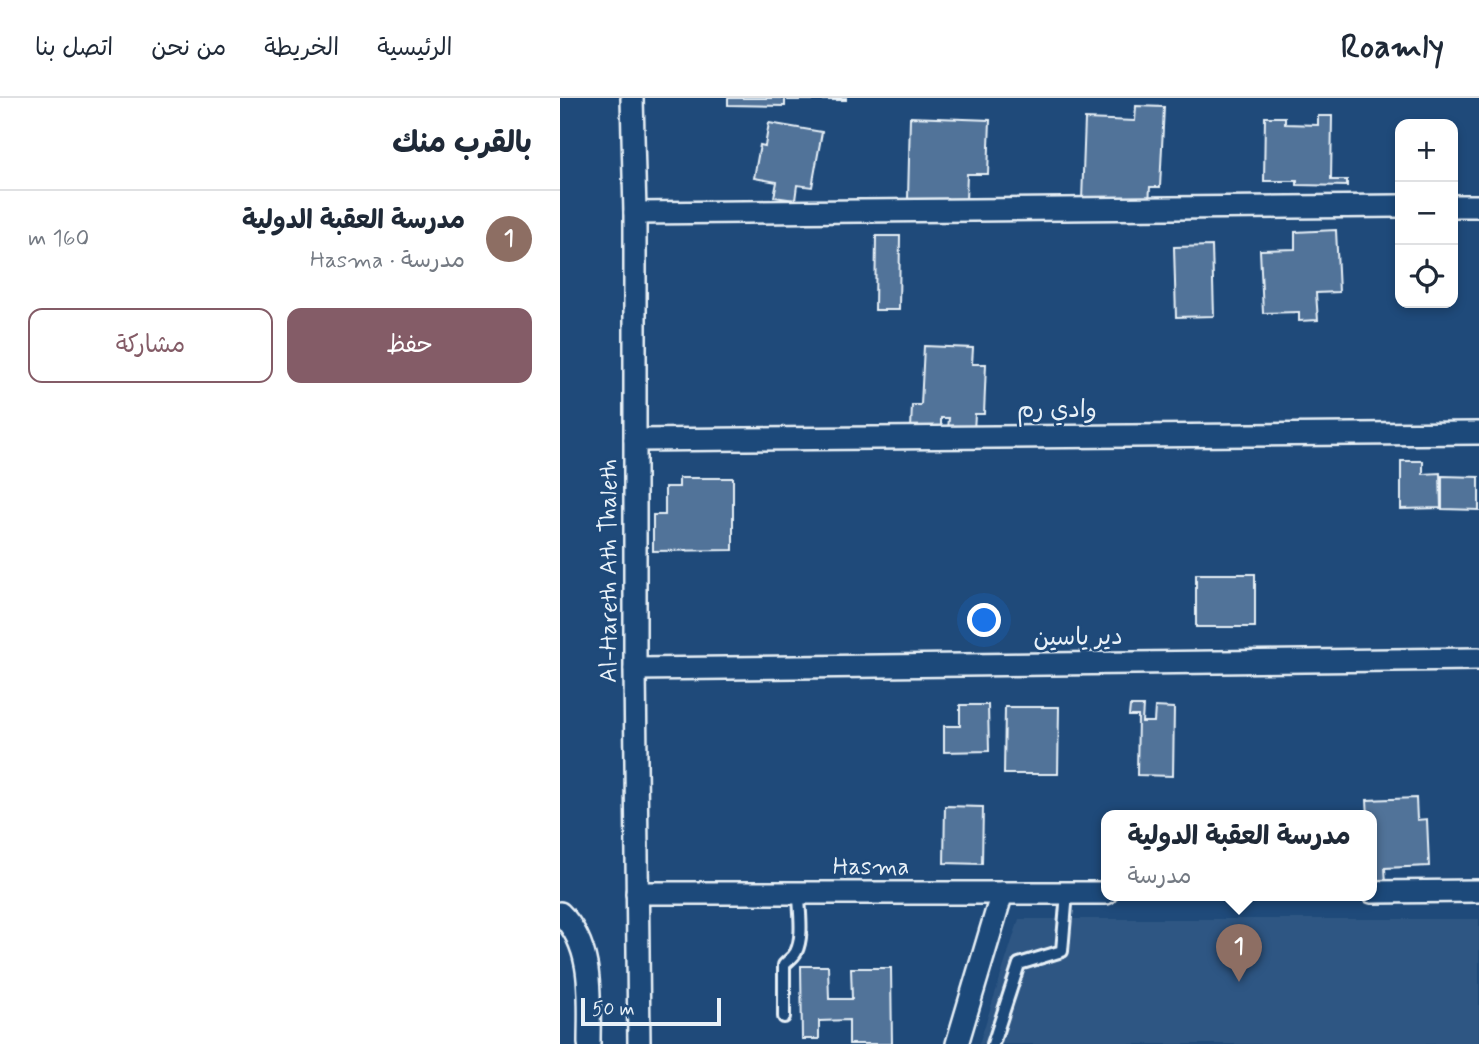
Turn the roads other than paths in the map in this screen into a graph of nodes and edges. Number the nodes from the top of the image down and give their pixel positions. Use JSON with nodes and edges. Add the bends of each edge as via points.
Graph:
{"nodes":[{"id":1,"x":632,"y":98,"type":"edge"},
{"id":2,"x":1479,"y":205,"type":"edge"},
{"id":3,"x":1395,"y":206,"type":"edge"},
{"id":4,"x":1458,"y":206,"type":"edge"},
{"id":5,"x":635,"y":213,"type":"junction"},
{"id":6,"x":1479,"y":433,"type":"edge"},
{"id":7,"x":635,"y":440,"type":"junction"},
{"id":8,"x":1479,"y":659,"type":"edge"},
{"id":9,"x":635,"y":669,"type":"junction"},
{"id":10,"x":1479,"y":891,"type":"edge"},
{"id":11,"x":1377,"y":892,"type":"edge"},
{"id":12,"x":637,"y":893,"type":"junction"},
{"id":13,"x":799,"y":893,"type":"junction"},
{"id":14,"x":1002,"y":893,"type":"junction"},
{"id":15,"x":1067,"y":893,"type":"junction"},
{"id":16,"x":1101,"y":893,"type":"edge"},
{"id":17,"x":560,"y":913,"type":"edge"},
{"id":18,"x":784,"y":1017,"type":"dead end"},
{"id":19,"x":589,"y":1044,"type":"edge"},
{"id":20,"x":639,"y":1044,"type":"edge"},
{"id":21,"x":957,"y":1044,"type":"edge"},
{"id":22,"x":993,"y":1044,"type":"edge"}],
"edges":[{"from":1,"to":5,"type":"street","name":"Al-Hareth Ath Thaleth"},
{"from":2,"to":4,"type":"street"},
{"from":3,"to":5,"type":"street"},
{"from":5,"to":7,"type":"street","name":"Al-Hareth Ath Thaleth"},
{"from":6,"to":7,"type":"street","name":"وادي رم"},
{"from":7,"to":9,"type":"street","name":"Al-Hareth Ath Thaleth"},
{"from":8,"to":9,"type":"street","name":"دير ياسين"},
{"from":9,"to":12,"type":"street","name":"Al-Hareth Ath Thaleth"},
{"from":10,"to":11,"type":"street"},
{"from":12,"to":13,"type":"street","name":"Hasma"},
{"from":12,"to":20,"type":"street","name":"Al-Hareth Ath Thaleth"},
{"from":13,"to":14,"type":"street","name":"Hasma"},
{"from":13,"to":18,"type":"lane","via":[[797,948],[784,965]]},
{"from":14,"to":15,"type":"street","name":"Hasma"},
{"from":14,"to":21,"type":"street"},
{"from":15,"to":16,"type":"street","name":"Hasma"},
{"from":15,"to":22,"type":"lane","via":[[1062,951],[1019,964]]},
{"from":17,"to":19,"type":"street","via":[[578,936],[586,956]]}]}
